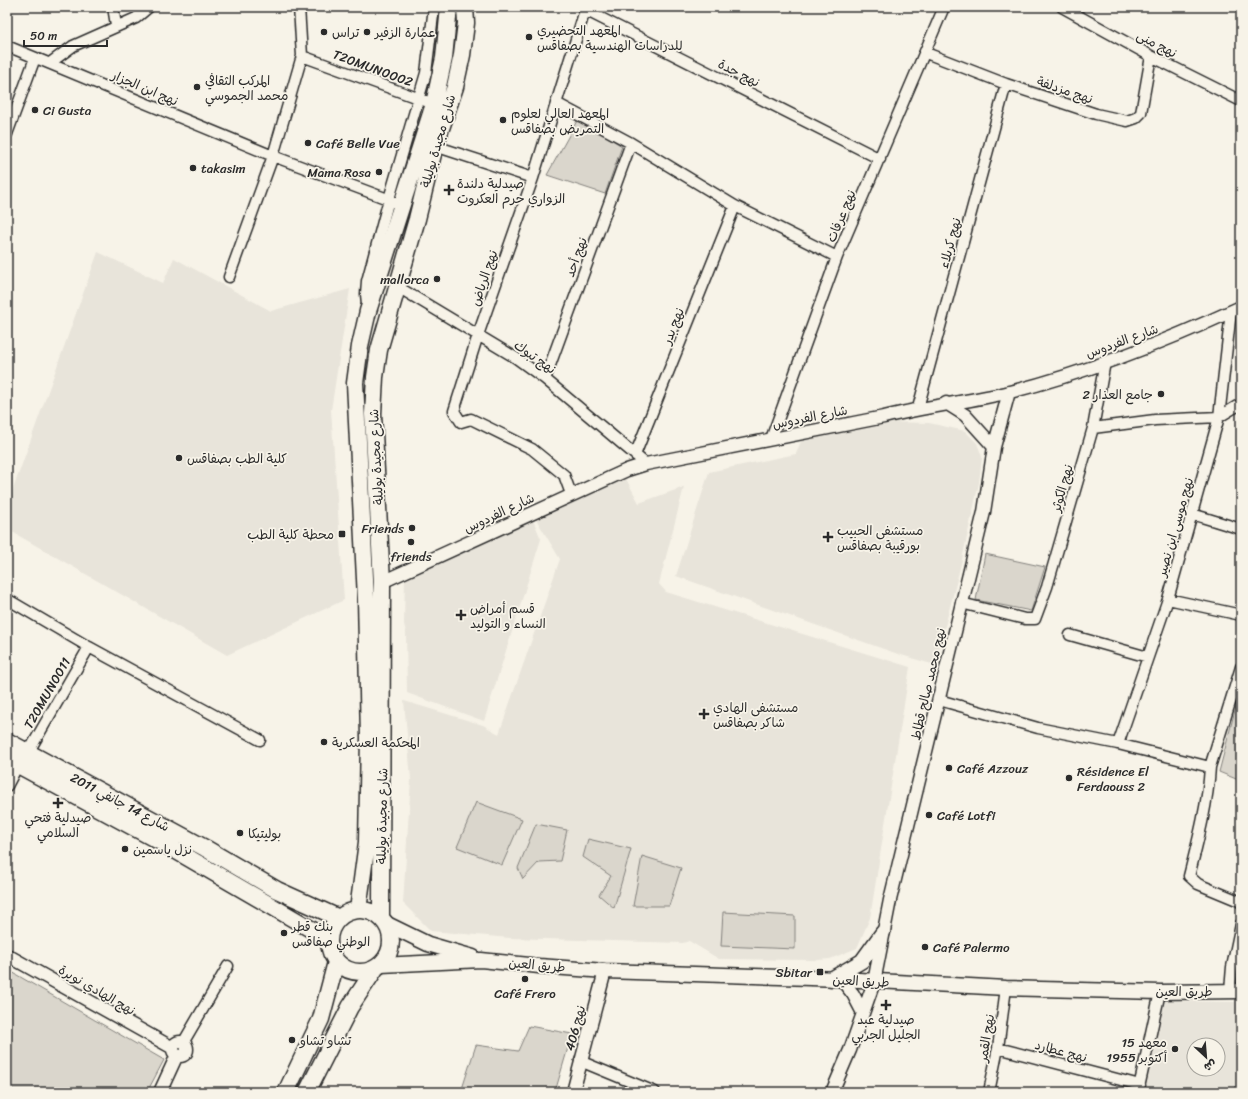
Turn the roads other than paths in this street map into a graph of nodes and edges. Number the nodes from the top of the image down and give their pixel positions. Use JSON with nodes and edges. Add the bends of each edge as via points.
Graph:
{"nodes":[{"id":1,"x":113,"y":7,"type":"edge"},
{"id":2,"x":149,"y":7,"type":"edge"},
{"id":3,"x":299,"y":7,"type":"edge"},
{"id":4,"x":434,"y":7,"type":"edge"},
{"id":5,"x":449,"y":7,"type":"edge"},
{"id":6,"x":465,"y":7,"type":"edge"},
{"id":7,"x":944,"y":7,"type":"edge"},
{"id":8,"x":1062,"y":7,"type":"edge"},
{"id":9,"x":586,"y":9,"type":"edge"},
{"id":10,"x":116,"y":25,"type":"junction"},
{"id":11,"x":7,"y":46,"type":"edge"},
{"id":12,"x":926,"y":53,"type":"junction"},
{"id":13,"x":302,"y":56,"type":"junction"},
{"id":14,"x":1151,"y":56,"type":"junction"},
{"id":15,"x":35,"y":58,"type":"junction"},
{"id":16,"x":50,"y":63,"type":"junction"},
{"id":17,"x":1006,"y":84,"type":"junction"},
{"id":18,"x":419,"y":98,"type":"junction"},
{"id":19,"x":1241,"y":101,"type":"edge"},
{"id":20,"x":556,"y":103,"type":"junction"},
{"id":21,"x":434,"y":104,"type":"junction"},
{"id":22,"x":7,"y":134,"type":"edge"},
{"id":23,"x":631,"y":143,"type":"junction"},
{"id":24,"x":435,"y":146,"type":"junction"},
{"id":25,"x":273,"y":156,"type":"junction"},
{"id":26,"x":880,"y":159,"type":"junction"},
{"id":27,"x":533,"y":178,"type":"junction"},
{"id":28,"x":395,"y":202,"type":"junction"},
{"id":29,"x":735,"y":206,"type":"junction"},
{"id":30,"x":837,"y":257,"type":"junction"},
{"id":31,"x":229,"y":276,"type":"dead end"},
{"id":32,"x":398,"y":287,"type":"junction"},
{"id":33,"x":1236,"y":309,"type":"edge"},
{"id":34,"x":478,"y":335,"type":"junction"},
{"id":35,"x":1106,"y":362,"type":"junction"},
{"id":36,"x":545,"y":379,"type":"junction"},
{"id":37,"x":1008,"y":392,"type":"junction"},
{"id":38,"x":946,"y":404,"type":"junction"},
{"id":39,"x":1241,"y":407,"type":"edge"},
{"id":40,"x":918,"y":408,"type":"junction"},
{"id":41,"x":1219,"y":417,"type":"junction"},
{"id":42,"x":1093,"y":428,"type":"junction"},
{"id":43,"x":771,"y":439,"type":"junction"},
{"id":44,"x":994,"y":447,"type":"junction"},
{"id":45,"x":635,"y":455,"type":"junction"},
{"id":46,"x":646,"y":464,"type":"junction"},
{"id":47,"x":571,"y":494,"type":"junction"},
{"id":48,"x":1192,"y":514,"type":"junction"},
{"id":49,"x":1241,"y":529,"type":"edge"},
{"id":50,"x":387,"y":580,"type":"junction"},
{"id":51,"x":7,"y":598,"type":"edge"},
{"id":52,"x":1168,"y":599,"type":"junction"},
{"id":53,"x":962,"y":603,"type":"junction"},
{"id":54,"x":1241,"y":615,"type":"edge"},
{"id":55,"x":1070,"y":635,"type":"dead end"},
{"id":56,"x":89,"y":647,"type":"junction"},
{"id":57,"x":1148,"y":657,"type":"junction"},
{"id":58,"x":1241,"y":667,"type":"edge"},
{"id":59,"x":939,"y":700,"type":"junction"},
{"id":60,"x":260,"y":740,"type":"dead end"},
{"id":61,"x":7,"y":741,"type":"edge"},
{"id":62,"x":1118,"y":744,"type":"junction"},
{"id":63,"x":28,"y":753,"type":"junction"},
{"id":64,"x":12,"y":762,"type":"edge"},
{"id":65,"x":1210,"y":767,"type":"junction"},
{"id":66,"x":7,"y":786,"type":"edge"},
{"id":67,"x":1241,"y":903,"type":"edge"},
{"id":68,"x":358,"y":910,"type":"junction"},
{"id":69,"x":339,"y":918,"type":"junction"},
{"id":70,"x":383,"y":920,"type":"junction"},
{"id":71,"x":1241,"y":924,"type":"edge"},
{"id":72,"x":883,"y":932,"type":"junction"},
{"id":73,"x":328,"y":939,"type":"junction"},
{"id":74,"x":7,"y":955,"type":"edge"},
{"id":75,"x":481,"y":960,"type":"junction"},
{"id":76,"x":336,"y":962,"type":"junction"},
{"id":77,"x":228,"y":966,"type":"dead end"},
{"id":78,"x":378,"y":967,"type":"junction"},
{"id":79,"x":605,"y":971,"type":"junction"},
{"id":80,"x":836,"y":979,"type":"junction"},
{"id":81,"x":874,"y":982,"type":"junction"},
{"id":82,"x":1006,"y":988,"type":"junction"},
{"id":83,"x":1235,"y":991,"type":"edge"},
{"id":84,"x":1160,"y":992,"type":"junction"},
{"id":85,"x":863,"y":1013,"type":"junction"},
{"id":86,"x":998,"y":1048,"type":"junction"},
{"id":87,"x":178,"y":1049,"type":"junction"},
{"id":88,"x":580,"y":1061,"type":"junction"},
{"id":89,"x":1139,"y":1089,"type":"edge"},
{"id":90,"x":160,"y":1092,"type":"edge"},
{"id":91,"x":286,"y":1092,"type":"edge"},
{"id":92,"x":307,"y":1092,"type":"edge"},
{"id":93,"x":573,"y":1092,"type":"edge"},
{"id":94,"x":655,"y":1092,"type":"edge"},
{"id":95,"x":832,"y":1092,"type":"edge"},
{"id":96,"x":989,"y":1092,"type":"edge"}],
"edges":[{"from":1,"to":10,"type":"street"},
{"from":2,"to":10,"type":"street","via":[[136,18]]},
{"from":3,"to":13,"type":"street"},
{"from":4,"to":18,"type":"street","name":"شارع مجيدة بوليلة","via":[[426,73]]},
{"from":5,"to":21,"type":"main road","name":"شارع مجيدة بوليلة","via":[[444,58]]},
{"from":6,"to":24,"type":"main road","name":"شارع مجيدة بوليلة","via":[[462,55]]},
{"from":7,"to":12,"type":"street","name":"نهج عرفات"},
{"from":8,"to":14,"type":"street","name":"نهج منى"},
{"from":9,"to":20,"type":"street","name":"نهج الرياض"},
{"from":9,"to":26,"type":"street","name":"نهج جدة"},
{"from":10,"to":16,"type":"street","via":[[73,46]]},
{"from":11,"to":15,"type":"street","name":"نهج ابن الجزار"},
{"from":12,"to":17,"type":"street","name":"نهج مزدلفة"},
{"from":12,"to":26,"type":"street","name":"نهج عرفات"},
{"from":13,"to":18,"type":"street","name":"T20MUN0002"},
{"from":13,"to":25,"type":"street"},
{"from":14,"to":17,"type":"street","name":"نهج مزدلفة","via":[[1141,112],[1136,118],[1126,121],[1096,114]]},
{"from":14,"to":19,"type":"street","name":"نهج منى"},
{"from":15,"to":16,"type":"street","name":"نهج ابن الجزار"},
{"from":15,"to":22,"type":"street"},
{"from":16,"to":25,"type":"street","name":"نهج ابن الجزار"},
{"from":17,"to":40,"type":"street","name":"نهج كربلاء"},
{"from":18,"to":21,"type":"street","name":"T20MUN0002"},
{"from":18,"to":28,"type":"street","name":"شارع مجيدة بوليلة"},
{"from":20,"to":23,"type":"street"},
{"from":20,"to":27,"type":"street","name":"نهج الرياض"},
{"from":21,"to":28,"type":"main road","name":"شارع مجيدة بوليلة"},
{"from":23,"to":29,"type":"street"},
{"from":23,"to":36,"type":"street","name":"نهج أحد"},
{"from":24,"to":27,"type":"street"},
{"from":24,"to":32,"type":"main road","name":"شارع مجيدة بوليلة"},
{"from":25,"to":28,"type":"street","name":"نهج ابن الجزار"},
{"from":25,"to":31,"type":"street"},
{"from":26,"to":30,"type":"street","name":"نهج عرفات"},
{"from":27,"to":34,"type":"street","name":"نهج الرياض"},
{"from":28,"to":68,"type":"main road","name":"شارع مجيدة بوليلة","via":[[360,346],[355,383],[366,598],[369,738],[367,842]]},
{"from":29,"to":30,"type":"street"},
{"from":29,"to":45,"type":"street","name":"نهج بدر"},
{"from":30,"to":43,"type":"street","name":"نهج عرفات"},
{"from":32,"to":34,"type":"street","name":"نهج تبوك"},
{"from":32,"to":50,"type":"main road","name":"شارع مجيدة بوليلة","via":[[379,350],[374,377],[373,414]]},
{"from":33,"to":35,"type":"street","name":"شارع الفردوس","via":[[1169,339]]},
{"from":33,"to":41,"type":"street","name":"نهج موسى ابن نصير"},
{"from":34,"to":36,"type":"street","name":"نهج تبوك"},
{"from":34,"to":47,"type":"street","name":"نهج الرياض","via":[[454,410],[456,416],[461,422],[471,419],[532,449],[564,475]]},
{"from":35,"to":37,"type":"street","name":"شارع الفردوس"},
{"from":35,"to":42,"type":"street","name":"نهج الكوثر"},
{"from":36,"to":45,"type":"street","name":"نهج تبوك"},
{"from":37,"to":38,"type":"street","name":"شارع الفردوس"},
{"from":37,"to":44,"type":"street","name":"نهج محمد صالح قطاط"},
{"from":38,"to":40,"type":"street","name":"شارع الفردوس"},
{"from":38,"to":44,"type":"street","via":[[965,415]]},
{"from":39,"to":41,"type":"street","via":[[1237,406]]},
{"from":40,"to":43,"type":"street","name":"شارع الفردوس"},
{"from":41,"to":42,"type":"street","via":[[1155,420]]},
{"from":41,"to":48,"type":"street","name":"نهج موسى ابن نصير"},
{"from":42,"to":53,"type":"street","name":"نهج الكوثر","via":[[1036,619],[1025,619]]},
{"from":43,"to":46,"type":"street","name":"شارع الفردوس"},
{"from":44,"to":53,"type":"street","name":"نهج محمد صالح قطاط","via":[[984,512]]},
{"from":45,"to":46,"type":"street","name":"نهج تبوك"},
{"from":46,"to":47,"type":"street","name":"شارع الفردوس"},
{"from":47,"to":50,"type":"street","name":"شارع الفردوس"},
{"from":48,"to":49,"type":"street"},
{"from":48,"to":52,"type":"street","name":"نهج موسى ابن نصير"},
{"from":50,"to":70,"type":"main road","name":"شارع مجيدة بوليلة"},
{"from":51,"to":56,"type":"street"},
{"from":52,"to":54,"type":"street"},
{"from":52,"to":57,"type":"street","name":"نهج موسى ابن نصير"},
{"from":53,"to":59,"type":"street","name":"نهج محمد صالح قطاط"},
{"from":55,"to":57,"type":"street"},
{"from":56,"to":60,"type":"street"},
{"from":56,"to":63,"type":"street","name":"T20MUN0011"},
{"from":57,"to":62,"type":"street","name":"نهج موسى ابن نصير"},
{"from":58,"to":65,"type":"street"},
{"from":59,"to":62,"type":"street","via":[[1038,728]]},
{"from":59,"to":72,"type":"street","name":"نهج محمد صالح قطاط"},
{"from":61,"to":63,"type":"main road","name":"شارع 14 جانفي 2011"},
{"from":62,"to":65,"type":"street"},
{"from":63,"to":69,"type":"main road","name":"شارع 14 جانفي 2011","via":[[205,848],[277,890]]},
{"from":64,"to":66,"type":"street"},
{"from":64,"to":73,"type":"main road","name":"شارع 14 جانفي 2011","via":[[175,850]]},
{"from":65,"to":67,"type":"street","via":[[1190,876],[1198,884]]},
{"from":68,"to":69,"type":"main road"},
{"from":68,"to":70,"type":"main road","via":[[370,912]]},
{"from":69,"to":73,"type":"main road","via":[[333,924]]},
{"from":70,"to":75,"type":"main road","name":"طريق العين","via":[[428,944]]},
{"from":70,"to":78,"type":"main road","via":[[391,937],[391,944],[390,952]]},
{"from":71,"to":83,"type":"street","via":[[1232,968]]},
{"from":72,"to":80,"type":"main road","via":[[862,961]]},
{"from":72,"to":81,"type":"street","name":"نهج محمد صالح قطاط"},
{"from":73,"to":76,"type":"main road","via":[[331,955]]},
{"from":74,"to":87,"type":"street","name":"نهج الهادي نويرة"},
{"from":75,"to":78,"type":"main road","name":"طريق العين"},
{"from":75,"to":79,"type":"main road","name":"طريق العين"},
{"from":76,"to":78,"type":"main road","via":[[342,968],[359,973]]},
{"from":76,"to":91,"type":"main road","via":[[321,1018]]},
{"from":77,"to":87,"type":"street"},
{"from":78,"to":92,"type":"main road","via":[[350,1007]]},
{"from":79,"to":80,"type":"main road","name":"طريق العين"},
{"from":79,"to":88,"type":"street","name":"نهج 406"},
{"from":80,"to":81,"type":"main road","name":"طريق العين"},
{"from":80,"to":85,"type":"street","via":[[853,994]]},
{"from":81,"to":82,"type":"main road","name":"طريق العين"},
{"from":81,"to":85,"type":"street","name":"نهج محمد صالح قطاط"},
{"from":82,"to":84,"type":"main road","name":"طريق العين"},
{"from":82,"to":86,"type":"street","name":"نهج القمر"},
{"from":83,"to":84,"type":"main road","name":"طريق العين"},
{"from":84,"to":89,"type":"street"},
{"from":85,"to":95,"type":"street","name":"نهج محمد صالح قطاط"},
{"from":86,"to":89,"type":"street","name":"نهج عطارد"},
{"from":86,"to":96,"type":"street","name":"نهج القمر"},
{"from":87,"to":90,"type":"street"},
{"from":88,"to":93,"type":"street","name":"نهج 406"},
{"from":88,"to":94,"type":"street"}]}
